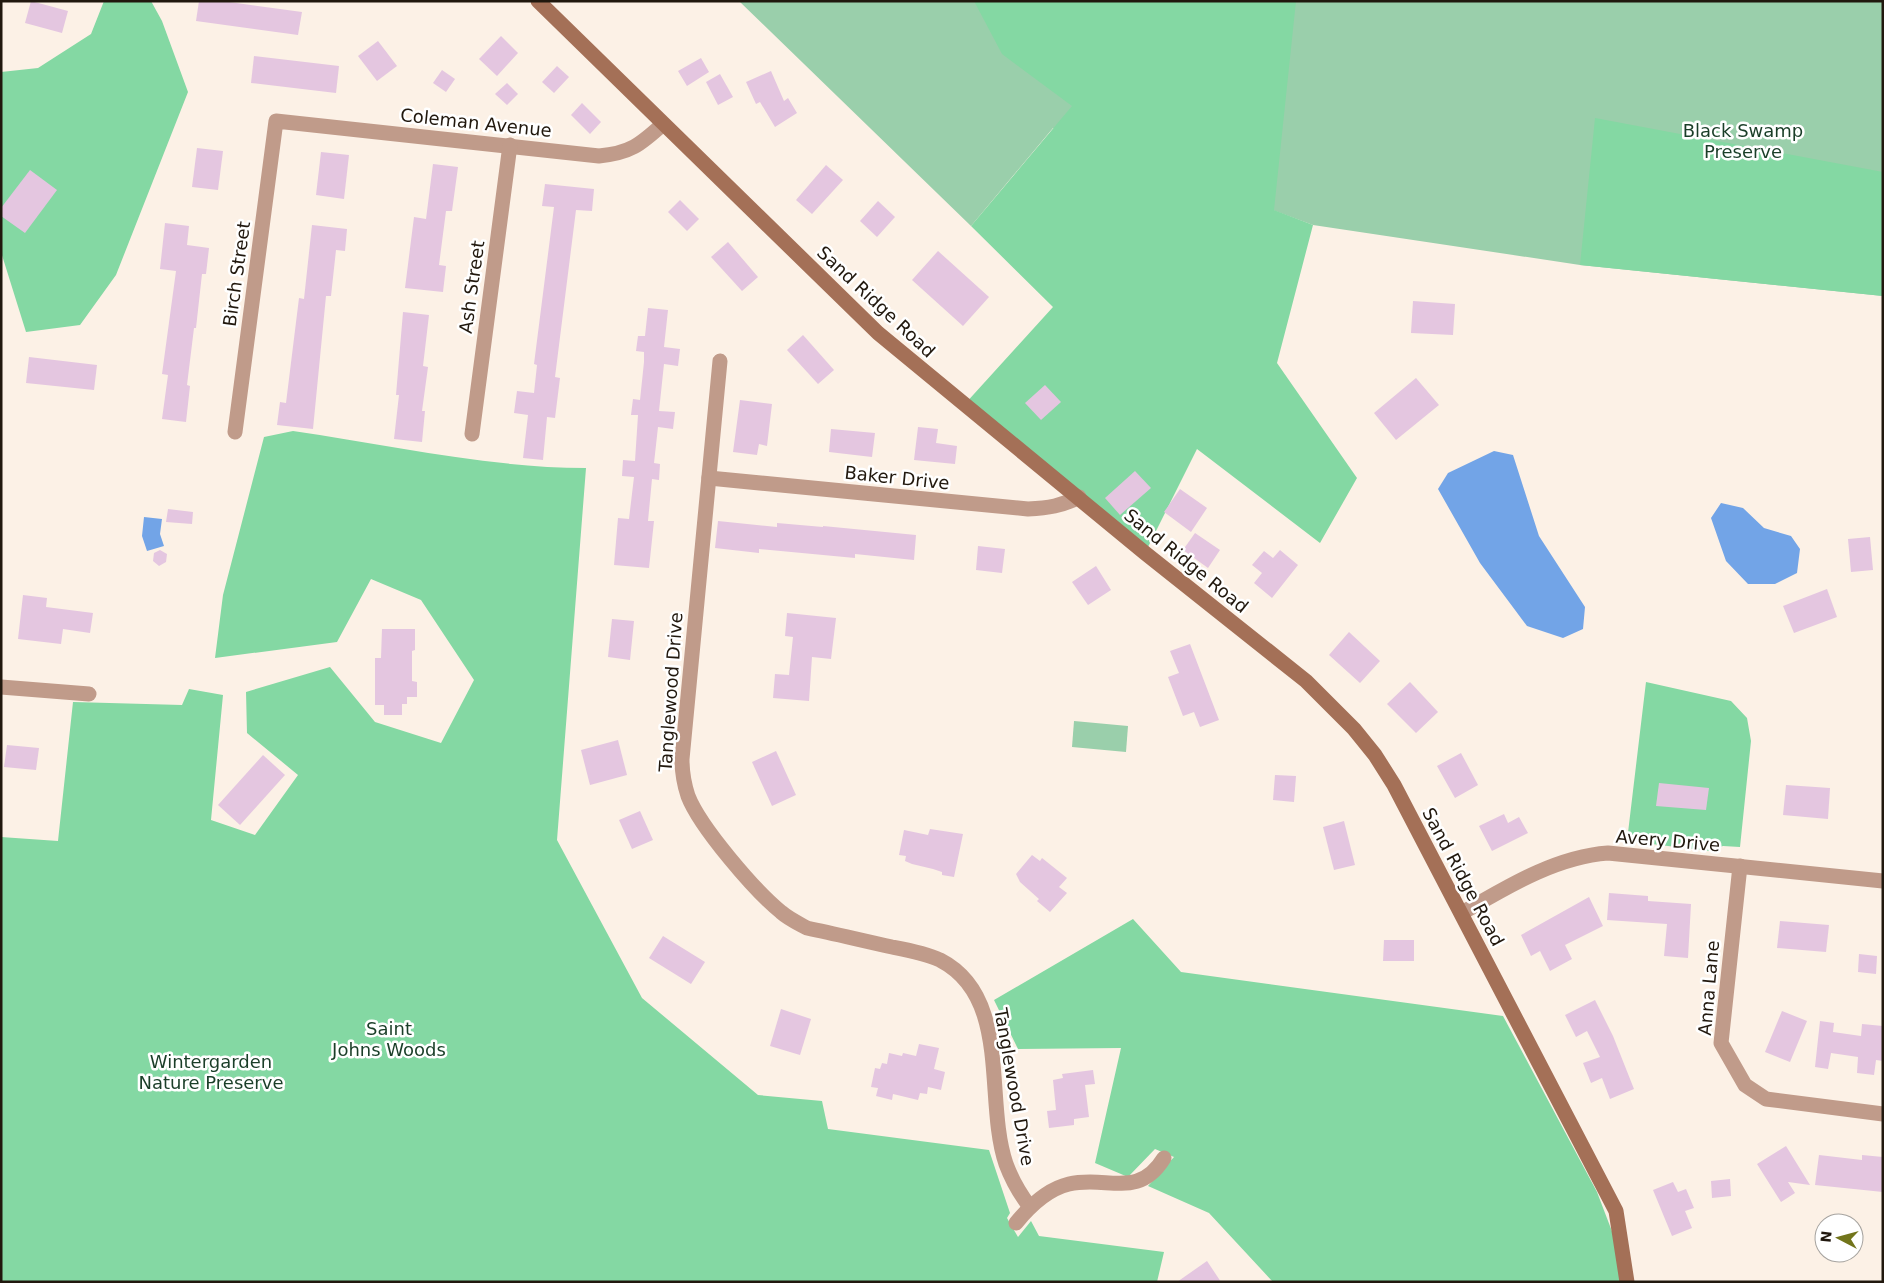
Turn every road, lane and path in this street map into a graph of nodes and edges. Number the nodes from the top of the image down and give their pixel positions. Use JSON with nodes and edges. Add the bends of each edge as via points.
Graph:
{"nodes":[{"id":1,"x":538,"y":1,"type":"edge"},
{"id":2,"x":276,"y":121,"type":"joint"},
{"id":3,"x":663,"y":124,"type":"junction"},
{"id":4,"x":510,"y":145,"type":"junction"},
{"id":5,"x":720,"y":361,"type":"dead end"},
{"id":6,"x":235,"y":432,"type":"dead end"},
{"id":7,"x":472,"y":434,"type":"dead end"},
{"id":8,"x":709,"y":478,"type":"junction"},
{"id":9,"x":1079,"y":497,"type":"junction"},
{"id":10,"x":1,"y":687,"type":"edge"},
{"id":11,"x":89,"y":694,"type":"dead end"},
{"id":12,"x":1740,"y":866,"type":"junction"},
{"id":13,"x":1883,"y":881,"type":"edge"},
{"id":14,"x":1462,"y":913,"type":"junction"},
{"id":15,"x":1883,"y":1114,"type":"edge"},
{"id":16,"x":1164,"y":1158,"type":"dead end"},
{"id":17,"x":1030,"y":1207,"type":"junction"},
{"id":18,"x":1016,"y":1223,"type":"dead end"},
{"id":19,"x":1627,"y":1282,"type":"edge"}],
"edges":[{"from":1,"to":3,"type":"street","name":"Sand Ridge Road"},
{"from":2,"to":4,"type":"street","name":"Coleman Avenue"},
{"from":2,"to":6,"type":"street","name":"Birch Street"},
{"from":3,"to":4,"type":"street","name":"Coleman Avenue","via":[[642,143],[618,154],[599,156]]},
{"from":3,"to":9,"type":"street","name":"Sand Ridge Road","via":[[878,334]]},
{"from":4,"to":7,"type":"street","name":"Ash Street"},
{"from":5,"to":8,"type":"street","name":"Tanglewood Drive"},
{"from":8,"to":9,"type":"street","name":"Baker Drive","via":[[1028,509],[1064,505]]},
{"from":8,"to":17,"type":"street","name":"Tanglewood Drive","via":[[682,759],[688,797],[708,830],[763,894],[791,919],[807,928],[927,955],[951,967],[971,984],[990,1041],[1006,1163],[1015,1185]]},
{"from":9,"to":14,"type":"street","name":"Sand Ridge Road","via":[[1144,553],[1306,681],[1354,728],[1394,785]]},
{"from":10,"to":11,"type":"street"},
{"from":12,"to":13,"type":"street","name":"Avery Drive"},
{"from":12,"to":14,"type":"street","name":"Avery Drive","via":[[1626,854],[1582,855],[1558,862]]},
{"from":12,"to":15,"type":"street","name":"Anna Lane","via":[[1721,1043],[1733,1066],[1745,1085],[1766,1099]]},
{"from":14,"to":19,"type":"street","name":"Sand Ridge Road","via":[[1616,1212]]},
{"from":16,"to":17,"type":"street","via":[[1141,1182],[1061,1186]]},
{"from":17,"to":18,"type":"street"}]}
